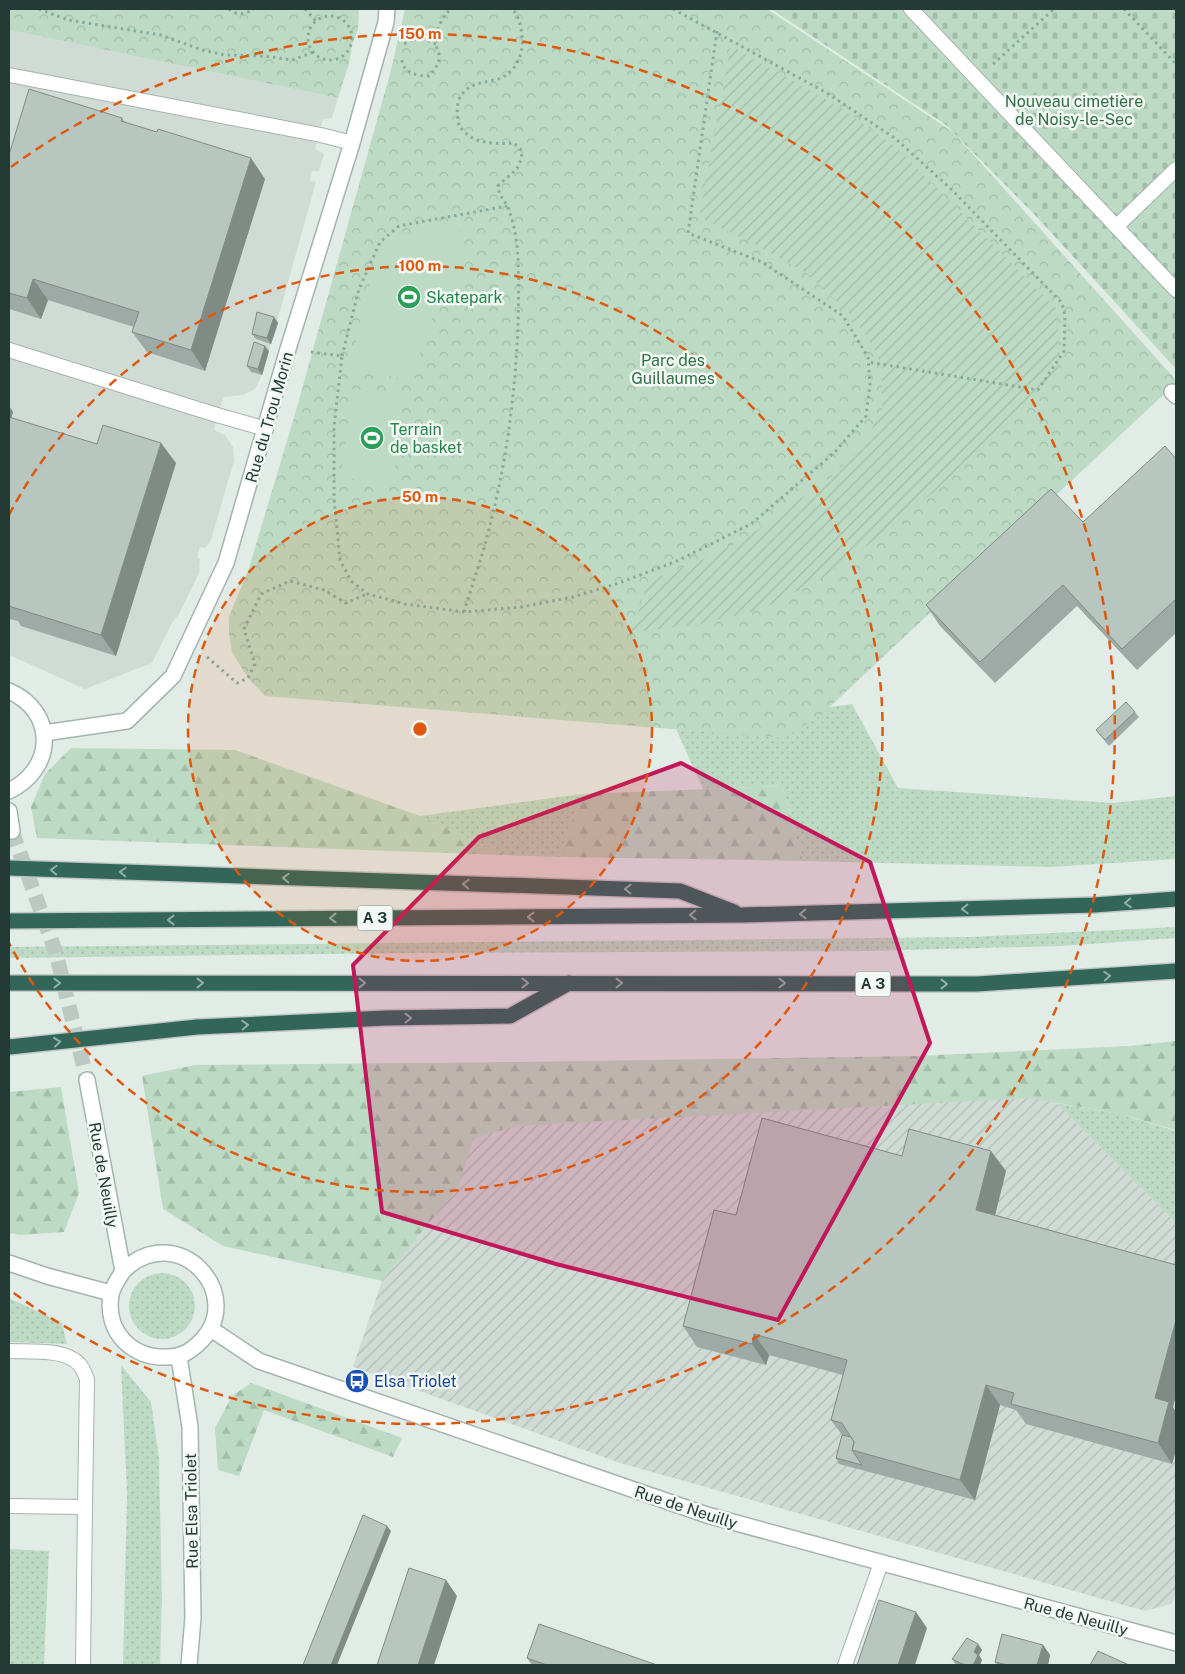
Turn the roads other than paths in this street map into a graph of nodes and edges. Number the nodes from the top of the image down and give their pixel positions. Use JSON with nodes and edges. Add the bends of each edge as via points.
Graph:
{"nodes":[{"id":1,"x":387,"y":9,"type":"edge"},
{"id":2,"x":911,"y":9,"type":"edge"},
{"id":3,"x":9,"y":75,"type":"edge"},
{"id":4,"x":352,"y":143,"type":"junction"},
{"id":5,"x":1176,"y":169,"type":"edge"},
{"id":6,"x":1117,"y":226,"type":"junction"},
{"id":7,"x":1176,"y":290,"type":"edge"},
{"id":8,"x":9,"y":350,"type":"edge"},
{"id":9,"x":266,"y":429,"type":"junction"},
{"id":10,"x":9,"y":691,"type":"edge"},
{"id":11,"x":44,"y":733,"type":"junction"},
{"id":12,"x":9,"y":791,"type":"edge"},
{"id":13,"x":9,"y":811,"type":"edge"},
{"id":14,"x":12,"y":831,"type":"dead end"},
{"id":15,"x":9,"y":868,"type":"edge"},
{"id":16,"x":1176,"y":899,"type":"edge"},
{"id":17,"x":742,"y":915,"type":"junction"},
{"id":18,"x":9,"y":921,"type":"edge"},
{"id":19,"x":1176,"y":971,"type":"edge"},
{"id":20,"x":571,"y":982,"type":"junction"},
{"id":21,"x":9,"y":983,"type":"edge"},
{"id":22,"x":9,"y":1047,"type":"edge"},
{"id":23,"x":87,"y":1080,"type":"tunnel mouth"},
{"id":24,"x":9,"y":1263,"type":"edge"},
{"id":25,"x":123,"y":1271,"type":"junction"},
{"id":26,"x":111,"y":1292,"type":"junction"},
{"id":27,"x":211,"y":1329,"type":"junction"},
{"id":28,"x":9,"y":1352,"type":"edge"},
{"id":29,"x":179,"y":1357,"type":"junction"},
{"id":30,"x":9,"y":1506,"type":"edge"},
{"id":31,"x":85,"y":1507,"type":"junction"},
{"id":32,"x":881,"y":1563,"type":"junction"},
{"id":33,"x":1176,"y":1643,"type":"edge"},
{"id":34,"x":83,"y":1665,"type":"edge"},
{"id":35,"x":189,"y":1665,"type":"edge"},
{"id":36,"x":845,"y":1665,"type":"edge"}],
"edges":[{"from":1,"to":4,"type":"street","name":"Rue du Trou Morin"},
{"from":2,"to":6,"type":"lane"},
{"from":3,"to":4,"type":"lane"},
{"from":4,"to":9,"type":"street","name":"Rue du Trou Morin"},
{"from":5,"to":6,"type":"lane"},
{"from":6,"to":7,"type":"lane"},
{"from":8,"to":9,"type":"lane"},
{"from":9,"to":11,"type":"street","name":"Rue du Trou Morin","via":[[226,564],[173,676],[127,721]]},
{"from":10,"to":11,"type":"street","via":[[32,706]]},
{"from":11,"to":12,"type":"street","via":[[40,763],[20,786]]},
{"from":13,"to":14,"type":"street"},
{"from":17,"to":15,"type":"highway","one_way":true,"via":[[680,891]]},
{"from":16,"to":17,"type":"highway","number":"A 3","one_way":true,"via":[[1094,905]]},
{"from":17,"to":18,"type":"highway","number":"A 3","one_way":true},
{"from":20,"to":19,"type":"highway","number":"A 3","one_way":true,"via":[[978,984]]},
{"from":21,"to":20,"type":"highway","number":"A 3","one_way":true},
{"from":22,"to":20,"type":"highway","one_way":true,"via":[[197,1027],[510,1016]]},
{"from":23,"to":25,"type":"street","name":"Rue de Neuilly"},
{"from":24,"to":26,"type":"street"},
{"from":25,"to":26,"type":"street"},
{"from":25,"to":27,"type":"street","via":[[147,1255],[166,1252],[182,1256],[198,1266],[209,1280],[215,1297],[216,1311]]},
{"from":26,"to":29,"type":"street","via":[[110,1311],[115,1328],[129,1346],[157,1358]]},
{"from":27,"to":29,"type":"street","via":[[191,1351]]},
{"from":27,"to":32,"type":"street","name":"Rue de Neuilly","via":[[259,1361],[706,1515]]},
{"from":28,"to":31,"type":"lane","via":[[58,1353],[72,1358],[88,1379]]},
{"from":29,"to":35,"type":"street","name":"Rue Elsa Triolet","via":[[190,1427],[192,1618]]},
{"from":30,"to":31,"type":"lane"},
{"from":31,"to":34,"type":"lane"},
{"from":32,"to":33,"type":"street","name":"Rue de Neuilly"},
{"from":32,"to":36,"type":"lane"}]}
